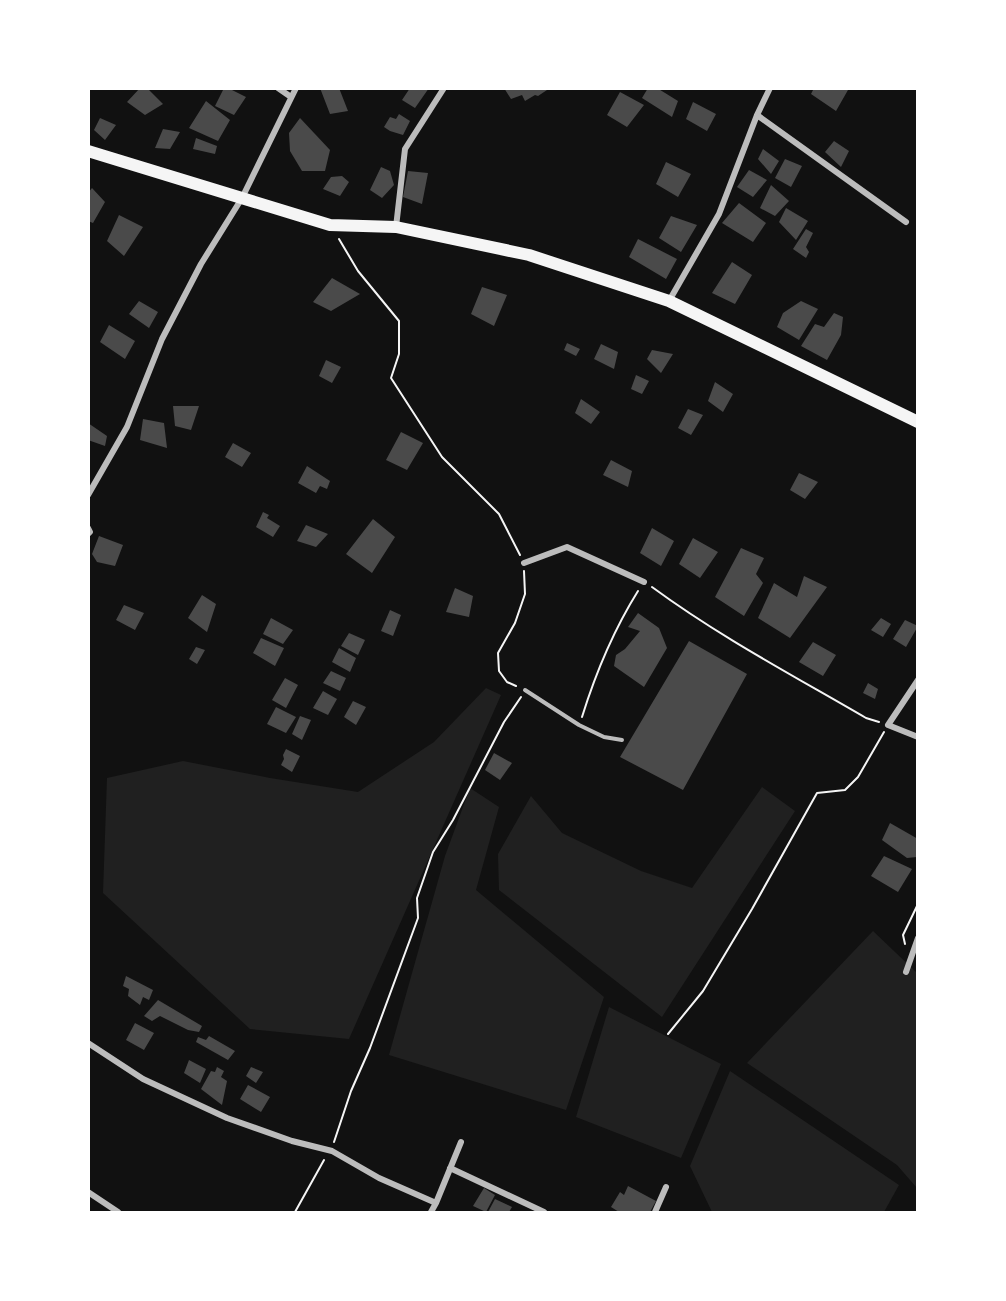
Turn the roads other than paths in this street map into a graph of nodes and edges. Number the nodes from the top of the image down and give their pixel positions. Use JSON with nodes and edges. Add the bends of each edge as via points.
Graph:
{"nodes":[{"id":1,"x":278,"y":88,"type":"edge"},
{"id":2,"x":296,"y":88,"type":"edge"},
{"id":3,"x":444,"y":88,"type":"edge"},
{"id":4,"x":770,"y":88,"type":"edge"},
{"id":5,"x":291,"y":98,"type":"junction"},
{"id":6,"x":757,"y":115,"type":"junction"},
{"id":7,"x":88,"y":151,"type":"edge"},
{"id":8,"x":242,"y":198,"type":"junction"},
{"id":9,"x":906,"y":222,"type":"dead end"},
{"id":10,"x":396,"y":227,"type":"junction"},
{"id":11,"x":669,"y":301,"type":"junction"},
{"id":12,"x":918,"y":422,"type":"edge"},
{"id":13,"x":88,"y":495,"type":"edge"},
{"id":14,"x":88,"y":528,"type":"edge"},
{"id":15,"x":88,"y":534,"type":"edge"},
{"id":16,"x":524,"y":563,"type":"road end"},
{"id":17,"x":644,"y":582,"type":"road end"},
{"id":18,"x":918,"y":680,"type":"edge"},
{"id":19,"x":525,"y":690,"type":"road end"},
{"id":20,"x":918,"y":737,"type":"edge"},
{"id":21,"x":622,"y":740,"type":"dead end"},
{"id":22,"x":918,"y":938,"type":"edge"},
{"id":23,"x":906,"y":972,"type":"dead end"},
{"id":24,"x":88,"y":1043,"type":"edge"},
{"id":25,"x":460,"y":1142,"type":"dead end"},
{"id":26,"x":450,"y":1168,"type":"junction"},
{"id":27,"x":666,"y":1187,"type":"dead end"},
{"id":28,"x":88,"y":1192,"type":"edge"},
{"id":29,"x":436,"y":1203,"type":"junction"},
{"id":30,"x":118,"y":1212,"type":"edge"},
{"id":31,"x":431,"y":1212,"type":"edge"},
{"id":32,"x":544,"y":1212,"type":"edge"},
{"id":33,"x":655,"y":1212,"type":"edge"}],
"edges":[{"from":1,"to":5,"type":"street"},
{"from":2,"to":5,"type":"street"},
{"from":3,"to":10,"type":"street","via":[[405,149]]},
{"from":4,"to":6,"type":"street"},
{"from":5,"to":8,"type":"street"},
{"from":6,"to":9,"type":"street"},
{"from":6,"to":11,"type":"street","via":[[719,214]]},
{"from":7,"to":8,"type":"main road"},
{"from":8,"to":10,"type":"main road","via":[[330,225]]},
{"from":8,"to":13,"type":"street","via":[[191,283],[162,339],[127,427]]},
{"from":10,"to":11,"type":"main road","via":[[529,255]]},
{"from":11,"to":12,"type":"main road"},
{"from":14,"to":15,"type":"street"},
{"from":16,"to":17,"type":"street","via":[[567,547]]},
{"from":18,"to":20,"type":"street","via":[[888,725]]},
{"from":19,"to":21,"type":"lane","via":[[579,725],[603,737]]},
{"from":22,"to":23,"type":"street"},
{"from":24,"to":29,"type":"street","via":[[143,1080],[226,1118],[329,1150]]},
{"from":25,"to":26,"type":"street"},
{"from":26,"to":29,"type":"street"},
{"from":26,"to":32,"type":"street"},
{"from":27,"to":33,"type":"street"},
{"from":28,"to":30,"type":"street"},
{"from":29,"to":31,"type":"street"}]}
